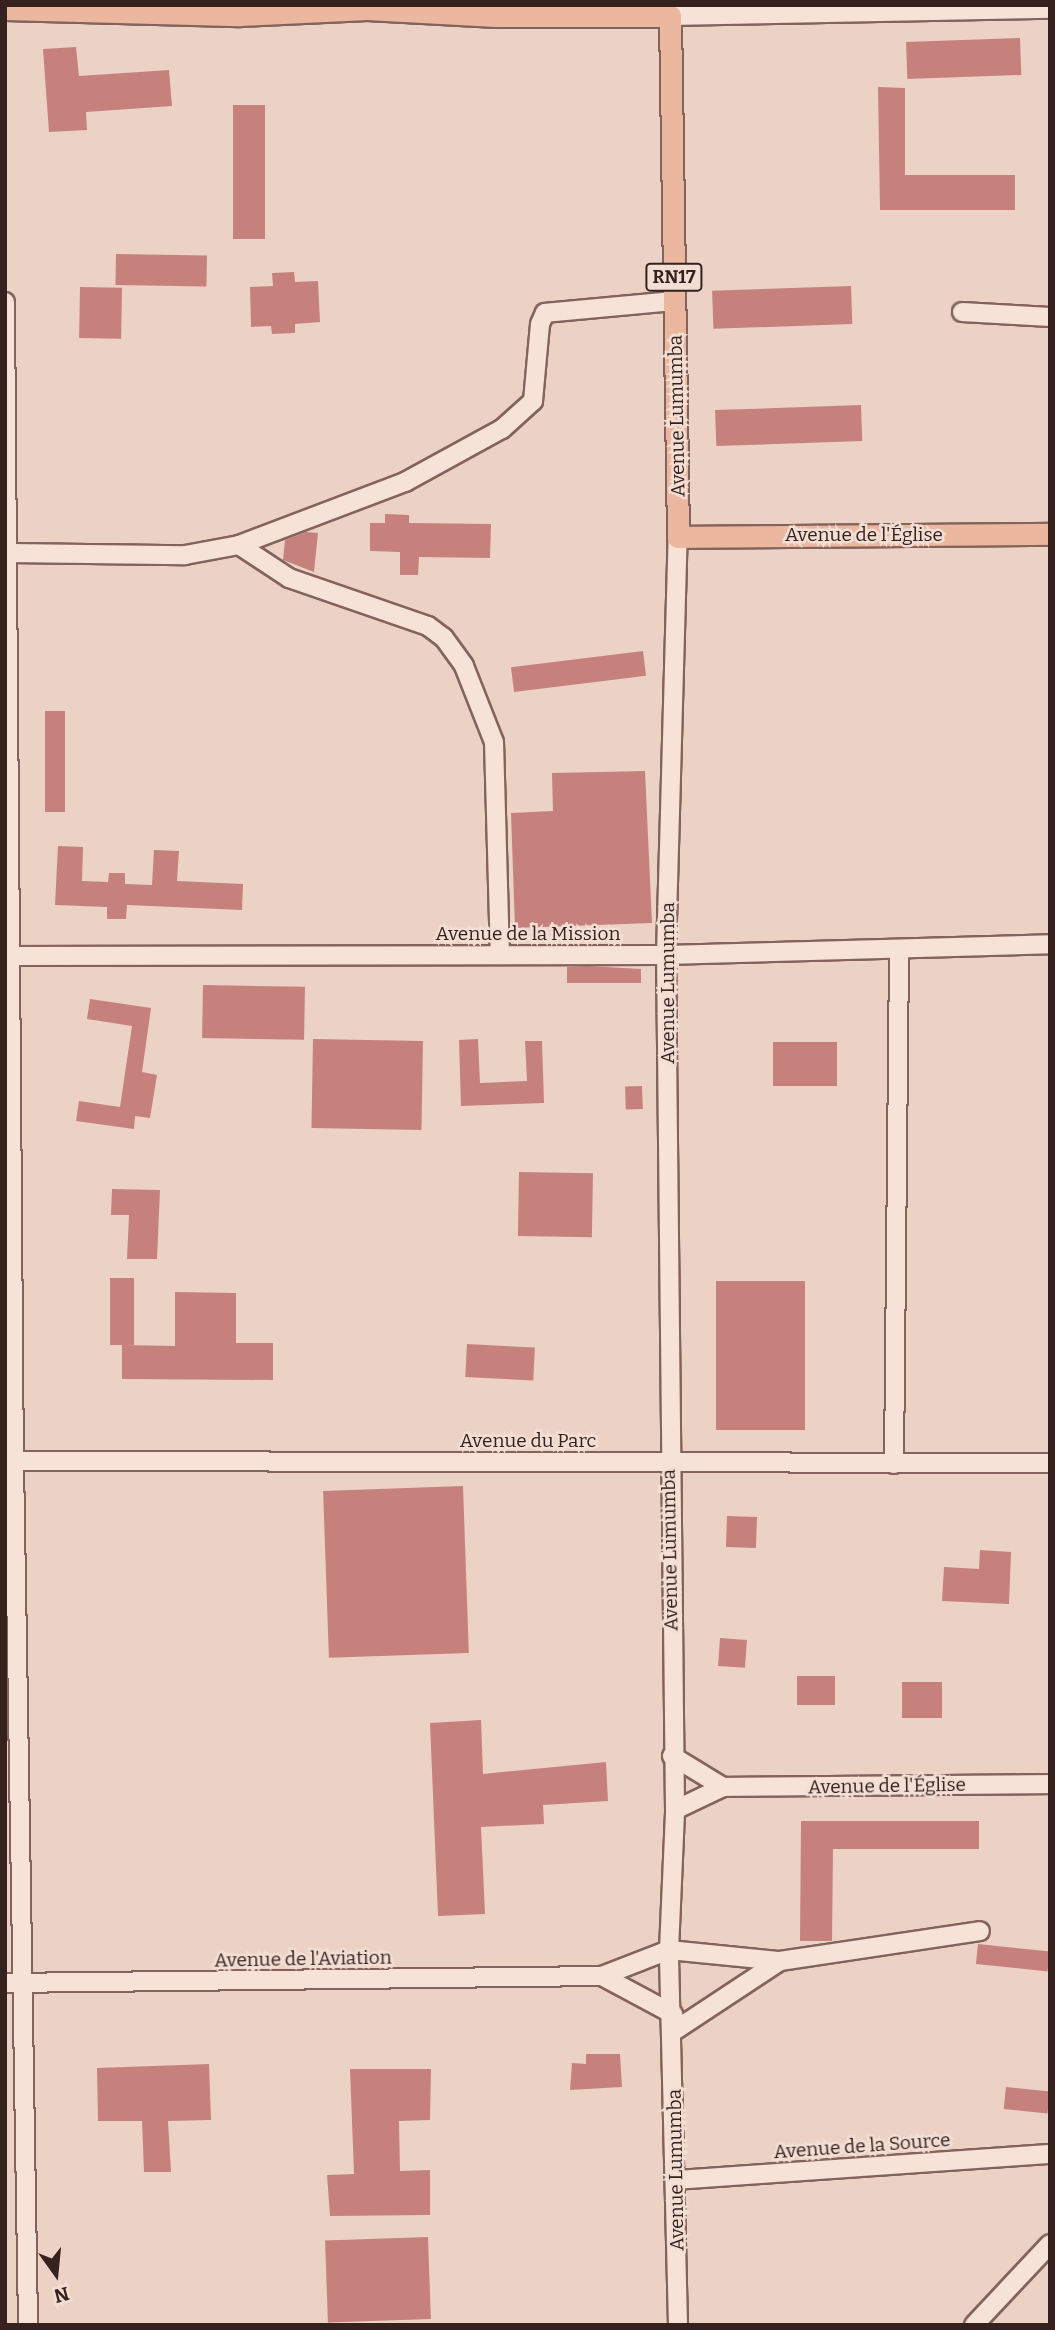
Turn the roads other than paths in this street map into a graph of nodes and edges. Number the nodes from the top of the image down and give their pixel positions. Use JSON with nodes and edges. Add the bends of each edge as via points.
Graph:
{"nodes":[{"id":1,"x":367,"y":7,"type":"edge"},
{"id":2,"x":5,"y":9,"type":"edge"},
{"id":3,"x":1050,"y":9,"type":"edge"},
{"id":4,"x":240,"y":10,"type":"edge"},
{"id":5,"x":496,"y":11,"type":"edge"},
{"id":6,"x":669,"y":11,"type":"edge"},
{"id":7,"x":717,"y":11,"type":"edge"},
{"id":8,"x":675,"y":300,"type":"junction"},
{"id":9,"x":5,"y":302,"type":"edge"},
{"id":10,"x":962,"y":312,"type":"dead end"},
{"id":11,"x":1050,"y":317,"type":"edge"},
{"id":12,"x":1050,"y":534,"type":"edge"},
{"id":13,"x":678,"y":537,"type":"junction"},
{"id":14,"x":239,"y":545,"type":"junction"},
{"id":15,"x":9,"y":553,"type":"junction"},
{"id":16,"x":1050,"y":944,"type":"edge"},
{"id":17,"x":899,"y":951,"type":"junction"},
{"id":18,"x":500,"y":955,"type":"junction"},
{"id":19,"x":666,"y":955,"type":"junction"},
{"id":20,"x":7,"y":956,"type":"edge"},
{"id":21,"x":9,"y":1461,"type":"edge"},
{"id":22,"x":670,"y":1462,"type":"junction"},
{"id":23,"x":1050,"y":1463,"type":"edge"},
{"id":24,"x":894,"y":1464,"type":"junction"},
{"id":25,"x":672,"y":1756,"type":"junction"},
{"id":26,"x":1050,"y":1784,"type":"edge"},
{"id":27,"x":723,"y":1787,"type":"junction"},
{"id":28,"x":675,"y":1810,"type":"junction"},
{"id":29,"x":980,"y":1931,"type":"dead end"},
{"id":30,"x":669,"y":1950,"type":"junction"},
{"id":31,"x":780,"y":1961,"type":"junction"},
{"id":32,"x":602,"y":1976,"type":"junction"},
{"id":33,"x":13,"y":1984,"type":"edge"},
{"id":34,"x":673,"y":2023,"type":"junction"},
{"id":35,"x":1050,"y":2154,"type":"edge"},
{"id":36,"x":676,"y":2180,"type":"junction"},
{"id":37,"x":1050,"y":2244,"type":"edge"},
{"id":38,"x":28,"y":2325,"type":"edge"},
{"id":39,"x":678,"y":2325,"type":"edge"},
{"id":40,"x":974,"y":2325,"type":"edge"}],
"edges":[{"from":1,"to":4,"type":"main road"},
{"from":1,"to":5,"type":"main road"},
{"from":2,"to":4,"type":"main road"},
{"from":3,"to":7,"type":"street"},
{"from":5,"to":6,"type":"main road"},
{"from":6,"to":7,"type":"street"},
{"from":6,"to":8,"type":"main road","name":"Avenue Lumumba","number":"RN17"},
{"from":8,"to":13,"type":"main road","name":"Avenue Lumumba","number":"RN17"},
{"from":8,"to":14,"type":"street","via":[[545,313],[533,401],[502,429],[405,482]]},
{"from":9,"to":15,"type":"street"},
{"from":10,"to":11,"type":"street"},
{"from":12,"to":13,"type":"main road","name":"Avenue de l'Église"},
{"from":13,"to":19,"type":"street","name":"Avenue Lumumba"},
{"from":14,"to":15,"type":"street","via":[[185,555]]},
{"from":14,"to":18,"type":"street","via":[[289,578],[428,626],[464,666],[494,742]]},
{"from":15,"to":20,"type":"street"},
{"from":16,"to":17,"type":"street","name":"Avenue de la Mission"},
{"from":17,"to":19,"type":"street","name":"Avenue de la Mission"},
{"from":17,"to":24,"type":"street"},
{"from":18,"to":19,"type":"street","name":"Avenue de la Mission"},
{"from":18,"to":20,"type":"street","name":"Avenue de la Mission"},
{"from":19,"to":22,"type":"street","name":"Avenue Lumumba"},
{"from":20,"to":21,"type":"street"},
{"from":21,"to":22,"type":"street","name":"Avenue du Parc"},
{"from":21,"to":33,"type":"street"},
{"from":22,"to":24,"type":"street","name":"Avenue du Parc"},
{"from":22,"to":25,"type":"street","name":"Avenue Lumumba"},
{"from":23,"to":24,"type":"street","name":"Avenue du Parc"},
{"from":25,"to":27,"type":"street"},
{"from":25,"to":28,"type":"street","name":"Avenue Lumumba"},
{"from":26,"to":27,"type":"street","name":"Avenue de l'Église"},
{"from":27,"to":28,"type":"street"},
{"from":28,"to":30,"type":"street","name":"Avenue Lumumba"},
{"from":29,"to":31,"type":"street"},
{"from":30,"to":31,"type":"street"},
{"from":30,"to":32,"type":"street","name":"Avenue de l'Aviation"},
{"from":30,"to":34,"type":"street","name":"Avenue Lumumba"},
{"from":31,"to":34,"type":"street"},
{"from":32,"to":33,"type":"street","name":"Avenue de l'Aviation"},
{"from":32,"to":34,"type":"street","name":"Avenue de l'Aviation"},
{"from":33,"to":38,"type":"street"},
{"from":34,"to":36,"type":"street","name":"Avenue Lumumba"},
{"from":35,"to":36,"type":"street","name":"Avenue de la Source"},
{"from":36,"to":39,"type":"street","name":"Avenue Lumumba"},
{"from":37,"to":40,"type":"street"}]}
